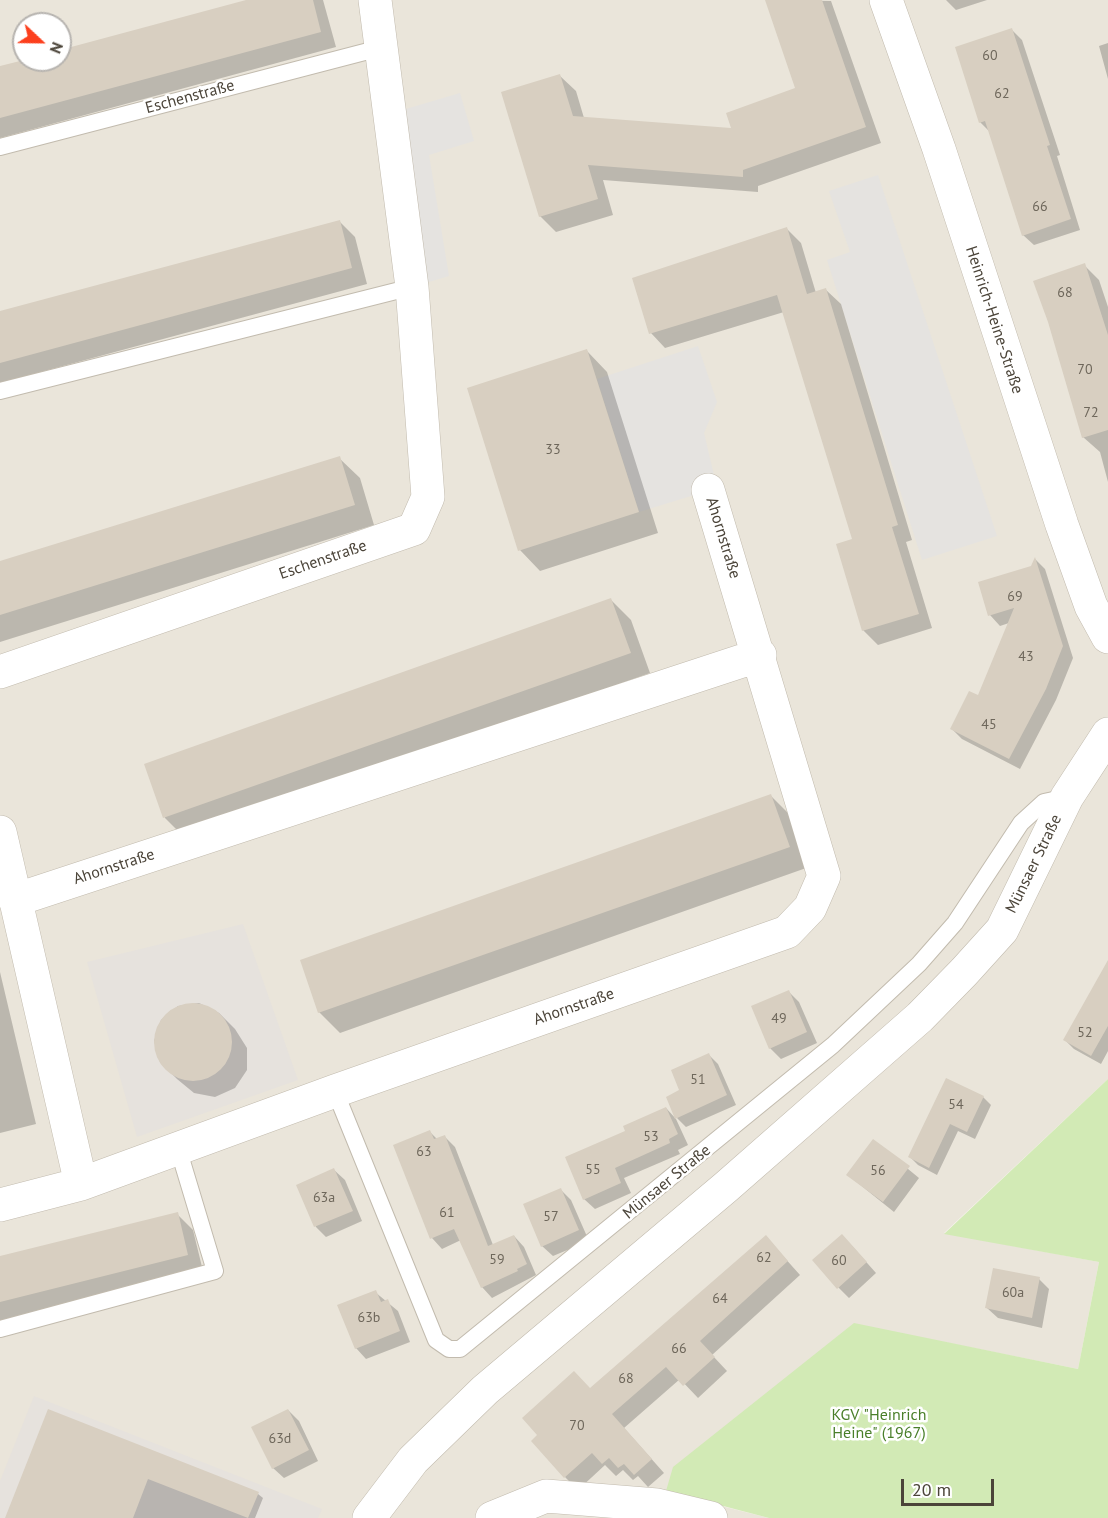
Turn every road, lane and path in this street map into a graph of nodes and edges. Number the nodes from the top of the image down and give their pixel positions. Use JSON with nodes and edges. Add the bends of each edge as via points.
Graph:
{"nodes":[{"id":1,"x":375,"y":0,"type":"edge"},
{"id":2,"x":886,"y":0,"type":"edge"},
{"id":3,"x":380,"y":48,"type":"junction"},
{"id":4,"x":0,"y":147,"type":"edge"},
{"id":5,"x":412,"y":287,"type":"junction"},
{"id":6,"x":0,"y":391,"type":"edge"},
{"id":7,"x":708,"y":490,"type":"dead end"},
{"id":8,"x":1108,"y":637,"type":"edge"},
{"id":9,"x":760,"y":655,"type":"junction"},
{"id":10,"x":0,"y":672,"type":"edge"},
{"id":11,"x":1108,"y":734,"type":"edge"},
{"id":12,"x":1067,"y":797,"type":"junction"},
{"id":13,"x":0,"y":832,"type":"edge"},
{"id":14,"x":15,"y":900,"type":"junction"},
{"id":15,"x":334,"y":1091,"type":"junction"},
{"id":16,"x":178,"y":1148,"type":"junction"},
{"id":17,"x":81,"y":1184,"type":"junction"},
{"id":18,"x":0,"y":1205,"type":"edge"},
{"id":19,"x":0,"y":1329,"type":"edge"},
{"id":20,"x":369,"y":1518,"type":"edge"},
{"id":21,"x":492,"y":1518,"type":"edge"},
{"id":22,"x":711,"y":1518,"type":"edge"}],
"edges":[{"from":1,"to":3,"type":"street","name":"Eschenstraße"},
{"from":2,"to":8,"type":"street","name":"Heinrich-Heine-Straße","via":[[1062,525],[1091,606]]},
{"from":3,"to":4,"type":"lane","name":"Eschenstraße"},
{"from":3,"to":5,"type":"street","name":"Eschenstraße"},
{"from":5,"to":6,"type":"lane"},
{"from":5,"to":10,"type":"street","name":"Eschenstraße","via":[[428,496],[414,529]]},
{"from":7,"to":9,"type":"street","name":"Ahornstraße"},
{"from":9,"to":14,"type":"street","name":"Ahornstraße"},
{"from":9,"to":15,"type":"street","name":"Ahornstraße","via":[[824,876],[810,909],[787,932]]},
{"from":11,"to":12,"type":"street","name":"Münsaer Straße"},
{"from":12,"to":15,"type":"lane","name":"Münsaer Straße","via":[[1044,802],[1021,823],[955,923],[919,964],[833,1046],[460,1349],[449,1349],[436,1340]]},
{"from":12,"to":20,"type":"street","name":"Münsaer Straße","via":[[1002,930],[920,1017],[485,1390],[413,1460]]},
{"from":13,"to":14,"type":"street"},
{"from":14,"to":17,"type":"street"},
{"from":15,"to":16,"type":"street","name":"Ahornstraße"},
{"from":16,"to":17,"type":"street","name":"Ahornstraße"},
{"from":16,"to":19,"type":"lane","via":[[215,1271]]},
{"from":17,"to":18,"type":"street","name":"Ahornstraße"},
{"from":21,"to":22,"type":"street","via":[[546,1496],[657,1505]]}]}
